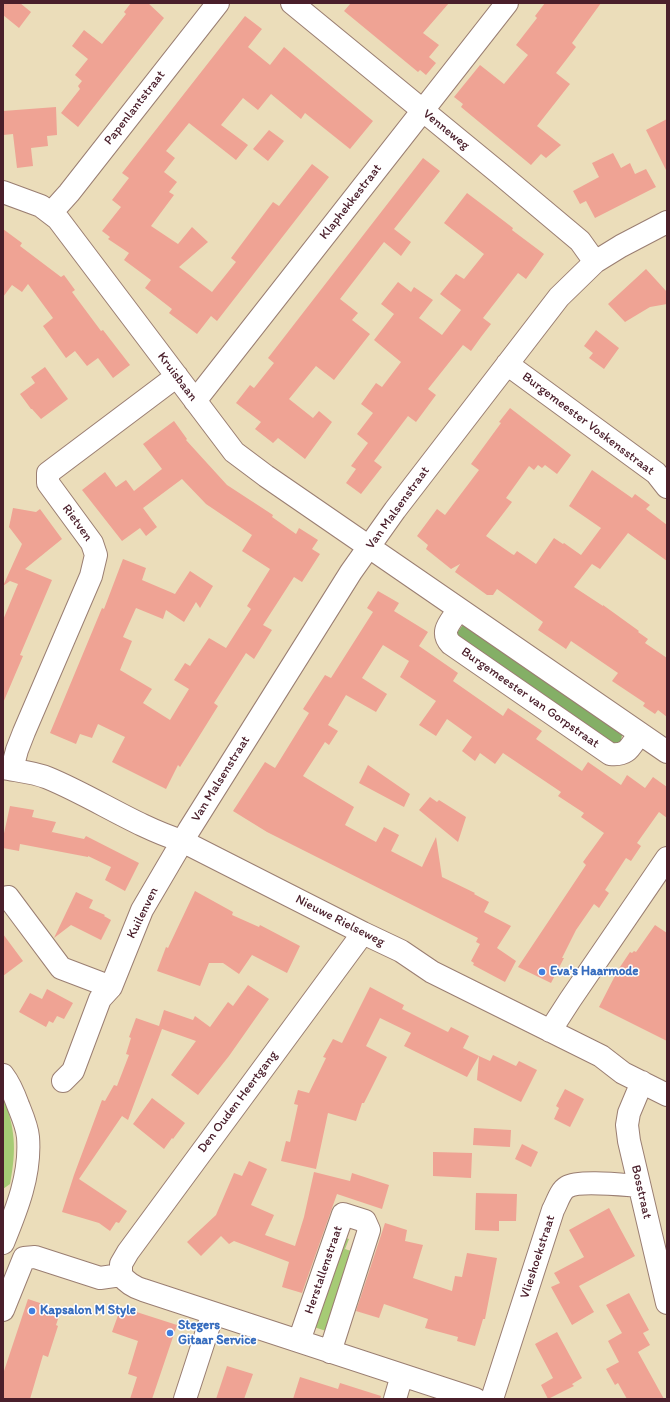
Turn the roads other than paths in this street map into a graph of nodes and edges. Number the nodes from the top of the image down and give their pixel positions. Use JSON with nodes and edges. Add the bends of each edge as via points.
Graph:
{"nodes":[{"id":1,"x":218,"y":3,"type":"edge"},
{"id":2,"x":292,"y":3,"type":"edge"},
{"id":3,"x":507,"y":3,"type":"edge"},
{"id":4,"x":423,"y":111,"type":"junction"},
{"id":5,"x":3,"y":192,"type":"edge"},
{"id":6,"x":51,"y":213,"type":"junction"},
{"id":7,"x":667,"y":222,"type":"edge"},
{"id":8,"x":595,"y":262,"type":"junction"},
{"id":9,"x":507,"y":364,"type":"junction"},
{"id":10,"x":177,"y":376,"type":"junction"},
{"id":11,"x":195,"y":401,"type":"junction"},
{"id":12,"x":667,"y":487,"type":"edge"},
{"id":13,"x":369,"y":546,"type":"junction"},
{"id":14,"x":459,"y":609,"type":"junction"},
{"id":15,"x":639,"y":734,"type":"junction"},
{"id":16,"x":667,"y":752,"type":"edge"},
{"id":17,"x":8,"y":769,"type":"edge"},
{"id":18,"x":182,"y":841,"type":"junction"},
{"id":19,"x":667,"y":858,"type":"edge"},
{"id":20,"x":8,"y":897,"type":"dead end"},
{"id":21,"x":363,"y":933,"type":"junction"},
{"id":22,"x":111,"y":987,"type":"junction"},
{"id":23,"x":550,"y":1031,"type":"junction"},
{"id":24,"x":3,"y":1075,"type":"edge"},
{"id":25,"x":63,"y":1081,"type":"dead end"},
{"id":26,"x":642,"y":1082,"type":"junction"},
{"id":27,"x":667,"y":1095,"type":"edge"},
{"id":28,"x":639,"y":1186,"type":"junction"},
{"id":29,"x":9,"y":1211,"type":"edge"},
{"id":30,"x":3,"y":1243,"type":"edge"},
{"id":31,"x":121,"y":1274,"type":"junction"},
{"id":32,"x":667,"y":1303,"type":"edge"},
{"id":33,"x":3,"y":1310,"type":"edge"},
{"id":34,"x":213,"y":1313,"type":"junction"},
{"id":35,"x":299,"y":1341,"type":"junction"},
{"id":36,"x":330,"y":1352,"type":"junction"},
{"id":37,"x":402,"y":1375,"type":"junction"},
{"id":38,"x":185,"y":1399,"type":"edge"},
{"id":39,"x":395,"y":1399,"type":"edge"},
{"id":40,"x":475,"y":1399,"type":"edge"},
{"id":41,"x":492,"y":1399,"type":"edge"}],
"edges":[{"from":1,"to":6,"type":"street","name":"Papenlantstraat"},
{"from":2,"to":4,"type":"street","name":"Venneweg"},
{"from":3,"to":4,"type":"street","name":"Klaphekkestraat"},
{"from":4,"to":8,"type":"street","name":"Venneweg","via":[[580,241]]},
{"from":4,"to":11,"type":"street","name":"Klaphekkestraat"},
{"from":5,"to":6,"type":"street","name":"Kruisbaan","via":[[41,206]]},
{"from":6,"to":10,"type":"street","name":"Kruisbaan","via":[[68,231]]},
{"from":7,"to":8,"type":"street","name":"Van Malsenstraat"},
{"from":8,"to":9,"type":"street","name":"Van Malsenstraat","via":[[559,297]]},
{"from":9,"to":12,"type":"street","name":"Burgemeester Voskensstraat","via":[[656,473]]},
{"from":9,"to":13,"type":"street","name":"Van Malsenstraat"},
{"from":10,"to":11,"type":"street","name":"Kruisbaan"},
{"from":10,"to":17,"type":"street","name":"Rietven","via":[[48,473],[48,483],[92,543],[96,555],[91,576]]},
{"from":11,"to":13,"type":"street","name":"Kruisbaan","via":[[234,452]]},
{"from":13,"to":14,"type":"street"},
{"from":13,"to":18,"type":"street","name":"Van Malsenstraat"},
{"from":14,"to":15,"type":"street"},
{"from":14,"to":15,"type":"street","name":"Burgemeester van Gorpstraat","via":[[445,630],[446,638],[458,649],[610,754],[619,755],[627,752]]},
{"from":15,"to":16,"type":"street"},
{"from":17,"to":18,"type":"street","name":"Nieuwe Rielseweg","via":[[48,778],[160,834]]},
{"from":18,"to":21,"type":"street","name":"Nieuwe Rielseweg"},
{"from":18,"to":22,"type":"street","name":"Kuilenven","via":[[142,910]]},
{"from":19,"to":23,"type":"street"},
{"from":20,"to":22,"type":"street","via":[[62,968]]},
{"from":21,"to":23,"type":"street","name":"Nieuwe Rielseweg","via":[[401,951],[432,972]]},
{"from":21,"to":31,"type":"street","name":"Den Ouden Heertgang","via":[[128,1252],[121,1264]]},
{"from":22,"to":25,"type":"street","name":"Kuilenven","via":[[100,999],[73,1071]]},
{"from":23,"to":26,"type":"street","name":"Nieuwe Rielseweg","via":[[601,1056],[623,1073]]},
{"from":24,"to":29,"type":"street","via":[[14,1094],[28,1136],[27,1167]]},
{"from":26,"to":27,"type":"street","name":"Nieuwe Rielseweg"},
{"from":26,"to":28,"type":"street","name":"Bosstraat","via":[[629,1113],[627,1125]]},
{"from":28,"to":32,"type":"street","name":"Bosstraat"},
{"from":28,"to":41,"type":"street","name":"Vlieshoekstraat","via":[[577,1184],[567,1187],[561,1193]]},
{"from":29,"to":30,"type":"street"},
{"from":31,"to":33,"type":"street","via":[[100,1278],[35,1257],[24,1258]]},
{"from":31,"to":34,"type":"street","via":[[126,1282],[135,1287]]},
{"from":34,"to":35,"type":"street"},
{"from":34,"to":38,"type":"street"},
{"from":35,"to":36,"type":"street"},
{"from":35,"to":36,"type":"street","name":"Herstallenstraat","via":[[343,1214],[365,1221],[369,1230]]},
{"from":36,"to":37,"type":"street"},
{"from":37,"to":39,"type":"street"},
{"from":37,"to":40,"type":"street"}]}
